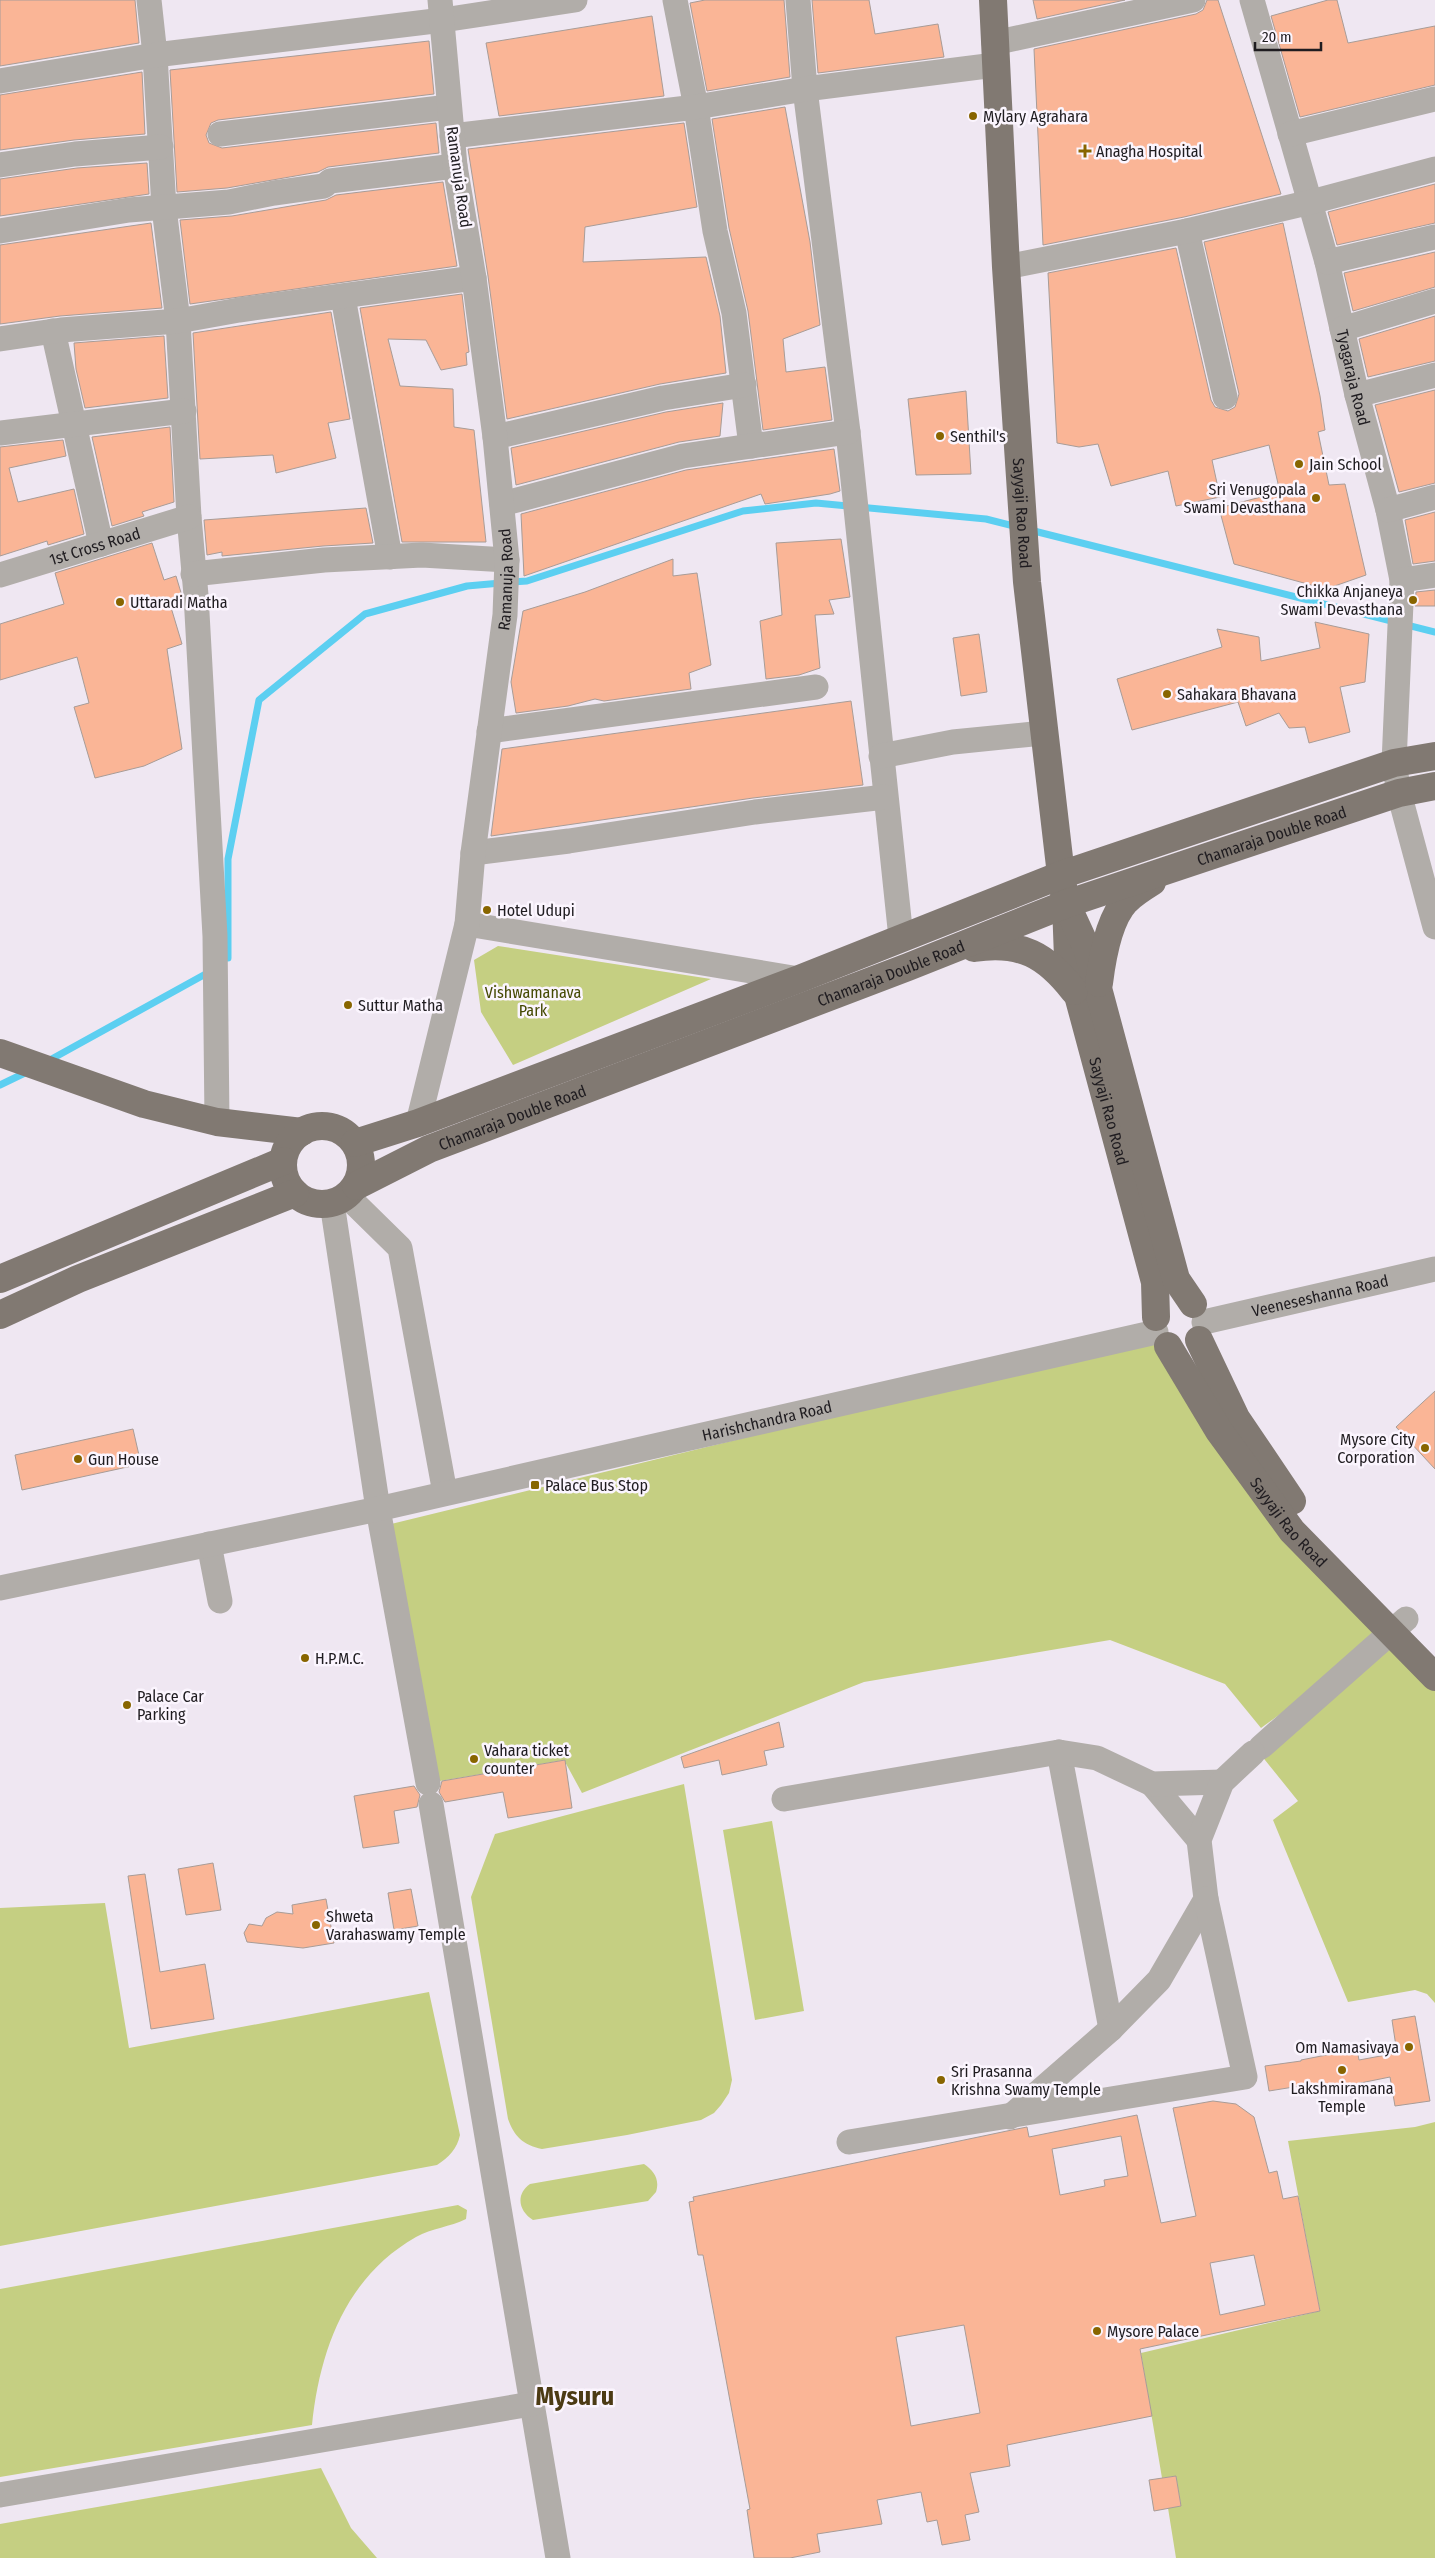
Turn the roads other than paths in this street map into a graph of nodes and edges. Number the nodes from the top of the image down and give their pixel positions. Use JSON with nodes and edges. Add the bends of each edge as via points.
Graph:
{"nodes":[{"id":1,"x":149,"y":0,"type":"edge"},
{"id":2,"x":575,"y":0,"type":"edge"},
{"id":3,"x":676,"y":0,"type":"edge"},
{"id":4,"x":798,"y":0,"type":"edge"},
{"id":5,"x":993,"y":0,"type":"edge"},
{"id":6,"x":1194,"y":0,"type":"edge"},
{"id":7,"x":1252,"y":0,"type":"edge"},
{"id":8,"x":442,"y":10,"type":"edge"},
{"id":9,"x":995,"y":54,"type":"junction"},
{"id":10,"x":156,"y":55,"type":"junction"},
{"id":11,"x":0,"y":81,"type":"edge"},
{"id":12,"x":805,"y":89,"type":"junction"},
{"id":13,"x":1435,"y":98,"type":"edge"},
{"id":14,"x":450,"y":107,"type":"junction"},
{"id":15,"x":696,"y":107,"type":"junction"},
{"id":16,"x":220,"y":134,"type":"dead end"},
{"id":17,"x":1290,"y":134,"type":"junction"},
{"id":18,"x":452,"y":136,"type":"junction"},
{"id":19,"x":161,"y":148,"type":"junction"},
{"id":20,"x":0,"y":164,"type":"edge"},
{"id":21,"x":455,"y":166,"type":"junction"},
{"id":22,"x":1435,"y":169,"type":"edge"},
{"id":23,"x":1311,"y":202,"type":"junction"},
{"id":24,"x":164,"y":208,"type":"junction"},
{"id":25,"x":0,"y":231,"type":"edge"},
{"id":26,"x":1187,"y":232,"type":"junction"},
{"id":27,"x":1435,"y":237,"type":"edge"},
{"id":28,"x":1327,"y":262,"type":"junction"},
{"id":29,"x":1006,"y":267,"type":"junction"},
{"id":30,"x":474,"y":278,"type":"junction"},
{"id":31,"x":343,"y":297,"type":"junction"},
{"id":32,"x":1435,"y":301,"type":"edge"},
{"id":33,"x":178,"y":321,"type":"junction"},
{"id":34,"x":1342,"y":329,"type":"junction"},
{"id":35,"x":53,"y":331,"type":"junction"},
{"id":36,"x":0,"y":339,"type":"edge"},
{"id":37,"x":1435,"y":375,"type":"edge"},
{"id":38,"x":744,"y":385,"type":"junction"},
{"id":39,"x":1357,"y":394,"type":"junction"},
{"id":40,"x":1225,"y":397,"type":"dead end"},
{"id":41,"x":184,"y":411,"type":"junction"},
{"id":42,"x":74,"y":424,"type":"junction"},
{"id":43,"x":848,"y":432,"type":"junction"},
{"id":44,"x":0,"y":433,"type":"edge"},
{"id":45,"x":495,"y":437,"type":"junction"},
{"id":46,"x":751,"y":446,"type":"junction"},
{"id":47,"x":1435,"y":497,"type":"edge"},
{"id":48,"x":502,"y":504,"type":"junction"},
{"id":49,"x":1388,"y":510,"type":"junction"},
{"id":50,"x":189,"y":517,"type":"junction"},
{"id":51,"x":101,"y":544,"type":"junction"},
{"id":52,"x":390,"y":557,"type":"junction"},
{"id":53,"x":507,"y":560,"type":"junction"},
{"id":54,"x":193,"y":574,"type":"junction"},
{"id":55,"x":0,"y":575,"type":"edge"},
{"id":56,"x":1435,"y":575,"type":"edge"},
{"id":57,"x":1402,"y":580,"type":"junction"},
{"id":58,"x":816,"y":687,"type":"dead end"},
{"id":59,"x":490,"y":731,"type":"junction"},
{"id":60,"x":1044,"y":733,"type":"junction"},
{"id":61,"x":881,"y":756,"type":"junction"},
{"id":62,"x":1435,"y":756,"type":"edge"},
{"id":63,"x":1394,"y":763,"type":"junction"},
{"id":64,"x":1435,"y":786,"type":"edge"},
{"id":65,"x":1399,"y":793,"type":"junction"},
{"id":66,"x":885,"y":797,"type":"junction"},
{"id":67,"x":473,"y":853,"type":"junction"},
{"id":68,"x":1191,"y":862,"type":"junction"},
{"id":69,"x":1060,"y":875,"type":"junction"},
{"id":70,"x":1066,"y":904,"type":"junction"},
{"id":71,"x":1433,"y":914,"type":"edge"},
{"id":72,"x":467,"y":924,"type":"junction"},
{"id":73,"x":901,"y":938,"type":"junction"},
{"id":74,"x":946,"y":952,"type":"junction"},
{"id":75,"x":799,"y":978,"type":"junction"},
{"id":76,"x":1088,"y":994,"type":"junction"},
{"id":77,"x":11,"y":1057,"type":"edge"},
{"id":78,"x":217,"y":1122,"type":"junction"},
{"id":79,"x":418,"y":1123,"type":"junction"},
{"id":80,"x":302,"y":1132,"type":"junction"},
{"id":81,"x":355,"y":1143,"type":"junction"},
{"id":82,"x":283,"y":1161,"type":"junction"},
{"id":83,"x":295,"y":1193,"type":"junction"},
{"id":84,"x":345,"y":1195,"type":"junction"},
{"id":85,"x":1435,"y":1269,"type":"edge"},
{"id":86,"x":0,"y":1278,"type":"edge"},
{"id":87,"x":0,"y":1315,"type":"edge"},
{"id":88,"x":1199,"y":1322,"type":"junction"},
{"id":89,"x":1160,"y":1331,"type":"junction"},
{"id":90,"x":445,"y":1493,"type":"junction"},
{"id":91,"x":378,"y":1509,"type":"junction"},
{"id":92,"x":209,"y":1544,"type":"junction"},
{"id":93,"x":0,"y":1588,"type":"edge"},
{"id":94,"x":220,"y":1602,"type":"dead end"},
{"id":95,"x":1400,"y":1625,"type":"junction"},
{"id":96,"x":1435,"y":1652,"type":"edge"},
{"id":97,"x":1435,"y":1676,"type":"edge"},
{"id":98,"x":1059,"y":1752,"type":"junction"},
{"id":99,"x":1222,"y":1782,"type":"junction"},
{"id":100,"x":1152,"y":1784,"type":"junction"},
{"id":101,"x":784,"y":1799,"type":"dead end"},
{"id":102,"x":1199,"y":1840,"type":"junction"},
{"id":103,"x":1206,"y":1899,"type":"junction"},
{"id":104,"x":1111,"y":2029,"type":"junction"},
{"id":105,"x":1010,"y":2117,"type":"junction"},
{"id":106,"x":849,"y":2142,"type":"dead end"},
{"id":107,"x":531,"y":2404,"type":"junction"},
{"id":108,"x":0,"y":2495,"type":"edge"},
{"id":109,"x":558,"y":2558,"type":"edge"}],
"edges":[{"from":1,"to":10,"type":"street"},
{"from":2,"to":8,"type":"street"},
{"from":3,"to":15,"type":"street"},
{"from":4,"to":12,"type":"street"},
{"from":5,"to":9,"type":"main road","name":"Sayyaji Rao Road"},
{"from":6,"to":9,"type":"street"},
{"from":7,"to":17,"type":"street","name":"Tyagaraja Road"},
{"from":8,"to":10,"type":"street"},
{"from":8,"to":14,"type":"street","name":"Ramanuja Road"},
{"from":9,"to":12,"type":"street"},
{"from":9,"to":29,"type":"main road","name":"Sayyaji Rao Road"},
{"from":10,"to":11,"type":"street"},
{"from":10,"to":19,"type":"street"},
{"from":12,"to":15,"type":"street"},
{"from":12,"to":43,"type":"street"},
{"from":13,"to":17,"type":"street"},
{"from":14,"to":16,"type":"street"},
{"from":14,"to":18,"type":"street","name":"Ramanuja Road"},
{"from":15,"to":18,"type":"street"},
{"from":15,"to":38,"type":"street"},
{"from":17,"to":23,"type":"street","name":"Tyagaraja Road"},
{"from":18,"to":21,"type":"street","name":"Ramanuja Road"},
{"from":19,"to":20,"type":"street","via":[[75,154]]},
{"from":19,"to":24,"type":"street"},
{"from":21,"to":24,"type":"street","via":[[330,181],[324,186],[229,202]]},
{"from":21,"to":30,"type":"street","name":"Ramanuja Road"},
{"from":22,"to":23,"type":"street"},
{"from":23,"to":26,"type":"street"},
{"from":23,"to":28,"type":"street","name":"Tyagaraja Road"},
{"from":24,"to":25,"type":"street","via":[[63,219]]},
{"from":24,"to":33,"type":"street"},
{"from":26,"to":29,"type":"street"},
{"from":26,"to":40,"type":"street"},
{"from":27,"to":28,"type":"street"},
{"from":28,"to":34,"type":"street","name":"Tyagaraja Road"},
{"from":29,"to":60,"type":"main road","name":"Sayyaji Rao Road","via":[[1027,582]]},
{"from":30,"to":31,"type":"street"},
{"from":30,"to":45,"type":"street","name":"Ramanuja Road"},
{"from":31,"to":33,"type":"street"},
{"from":31,"to":52,"type":"street"},
{"from":32,"to":34,"type":"street"},
{"from":33,"to":35,"type":"street"},
{"from":33,"to":41,"type":"street"},
{"from":34,"to":39,"type":"street","name":"Tyagaraja Road"},
{"from":35,"to":36,"type":"street"},
{"from":35,"to":42,"type":"street"},
{"from":37,"to":39,"type":"street"},
{"from":38,"to":45,"type":"street","via":[[662,398]]},
{"from":38,"to":46,"type":"street"},
{"from":39,"to":49,"type":"street","name":"Tyagaraja Road"},
{"from":41,"to":42,"type":"street"},
{"from":41,"to":50,"type":"street"},
{"from":42,"to":44,"type":"street"},
{"from":42,"to":51,"type":"street"},
{"from":43,"to":46,"type":"street"},
{"from":43,"to":61,"type":"street"},
{"from":45,"to":48,"type":"street","name":"Ramanuja Road"},
{"from":46,"to":48,"type":"street","via":[[683,456]]},
{"from":47,"to":49,"type":"street"},
{"from":48,"to":53,"type":"street","name":"Ramanuja Road"},
{"from":49,"to":57,"type":"street","name":"Tyagaraja Road"},
{"from":50,"to":51,"type":"street","name":"1st Cross Road"},
{"from":50,"to":54,"type":"street"},
{"from":51,"to":55,"type":"street","name":"1st Cross Road"},
{"from":52,"to":53,"type":"street","via":[[422,555]]},
{"from":52,"to":54,"type":"street","via":[[324,560]]},
{"from":53,"to":59,"type":"street","name":"Ramanuja Road","via":[[505,615]]},
{"from":54,"to":78,"type":"street","via":[[215,936]]},
{"from":56,"to":57,"type":"street"},
{"from":57,"to":63,"type":"street","name":"Tyagaraja Road"},
{"from":58,"to":59,"type":"street"},
{"from":59,"to":67,"type":"street","name":"Ramanuja Road"},
{"from":60,"to":61,"type":"street","via":[[953,742]]},
{"from":60,"to":69,"type":"main road","name":"Sayyaji Rao Road"},
{"from":61,"to":66,"type":"street"},
{"from":62,"to":63,"type":"main road","name":"Chamaraja Double Road"},
{"from":63,"to":65,"type":"street","name":"Tyagaraja Road"},
{"from":63,"to":69,"type":"main road","name":"Chamaraja Double Road"},
{"from":64,"to":65,"type":"main road","name":"Chamaraja Double Road"},
{"from":65,"to":68,"type":"main road","name":"Chamaraja Double Road"},
{"from":65,"to":71,"type":"street","name":"Tyagaraja Road"},
{"from":66,"to":67,"type":"street","via":[[755,812]]},
{"from":66,"to":73,"type":"street"},
{"from":67,"to":72,"type":"street","name":"Ramanuja Road"},
{"from":68,"to":70,"type":"main road","name":"Chamaraja Double Road"},
{"from":68,"to":76,"type":"main road","via":[[1126,901],[1112,926]]},
{"from":69,"to":70,"type":"main road","name":"Sayyaji Rao Road"},
{"from":69,"to":73,"type":"main road","name":"Chamaraja Double Road"},
{"from":70,"to":74,"type":"main road","name":"Chamaraja Double Road"},
{"from":70,"to":76,"type":"main road","name":"Sayyaji Rao Road","via":[[1088,951]]},
{"from":72,"to":75,"type":"street"},
{"from":72,"to":79,"type":"street","name":"Ramanuja Road"},
{"from":73,"to":75,"type":"main road","name":"Chamaraja Double Road"},
{"from":74,"to":76,"type":"main road","via":[[993,945],[1019,948],[1040,957]]},
{"from":74,"to":84,"type":"main road","name":"Chamaraja Double Road","via":[[429,1149]]},
{"from":75,"to":79,"type":"main road","name":"Chamaraja Double Road"},
{"from":76,"to":88,"type":"main road","name":"Sayyaji Rao Road","via":[[1176,1279]]},
{"from":76,"to":89,"type":"main road","name":"Sayyaji Rao Road","via":[[1155,1282]]},
{"from":77,"to":78,"type":"main road","via":[[144,1104]]},
{"from":78,"to":80,"type":"main road"},
{"from":79,"to":81,"type":"main road","name":"Chamaraja Double Road"},
{"from":80,"to":81,"type":"main road","via":[[315,1127],[330,1127]]},
{"from":80,"to":82,"type":"main road","via":[[289,1145]]},
{"from":81,"to":84,"type":"main road","via":[[361,1157],[361,1172]]},
{"from":82,"to":83,"type":"main road","via":[[285,1179]]},
{"from":82,"to":86,"type":"main road"},
{"from":83,"to":84,"type":"main road","via":[[306,1201],[319,1204]]},
{"from":83,"to":87,"type":"main road","via":[[78,1279]]},
{"from":84,"to":90,"type":"street","via":[[400,1248]]},
{"from":84,"to":91,"type":"street"},
{"from":85,"to":88,"type":"street","name":"Veeneseshanna Road"},
{"from":88,"to":89,"type":"main road","via":[[1184,1349]]},
{"from":88,"to":89,"type":"main road","via":[[1179,1300],[1172,1301],[1165,1304]]},
{"from":88,"to":95,"type":"main road","name":"Sayyaji Rao Road","via":[[1236,1418],[1304,1519]]},
{"from":89,"to":90,"type":"street","name":"Harishchandra Road"},
{"from":89,"to":95,"type":"main road","name":"Sayyaji Rao Road","via":[[1219,1432],[1292,1531]]},
{"from":90,"to":91,"type":"street","name":"Harishchandra Road"},
{"from":91,"to":92,"type":"street","name":"Harishchandra Road"},
{"from":91,"to":107,"type":"street","via":[[430,1794]]},
{"from":92,"to":93,"type":"street","name":"Harishchandra Road"},
{"from":92,"to":94,"type":"street"},
{"from":95,"to":96,"type":"main road","name":"Sayyaji Rao Road"},
{"from":95,"to":97,"type":"main road","name":"Sayyaji Rao Road"},
{"from":95,"to":99,"type":"street"},
{"from":98,"to":100,"type":"street","via":[[1097,1758]]},
{"from":98,"to":101,"type":"street"},
{"from":98,"to":104,"type":"street"},
{"from":99,"to":100,"type":"street"},
{"from":99,"to":102,"type":"street"},
{"from":100,"to":102,"type":"street"},
{"from":102,"to":103,"type":"street"},
{"from":103,"to":104,"type":"street","via":[[1160,1980]]},
{"from":103,"to":105,"type":"street","via":[[1245,2077]]},
{"from":104,"to":105,"type":"street"},
{"from":105,"to":106,"type":"street"},
{"from":107,"to":108,"type":"street"},
{"from":107,"to":109,"type":"street"}]}
